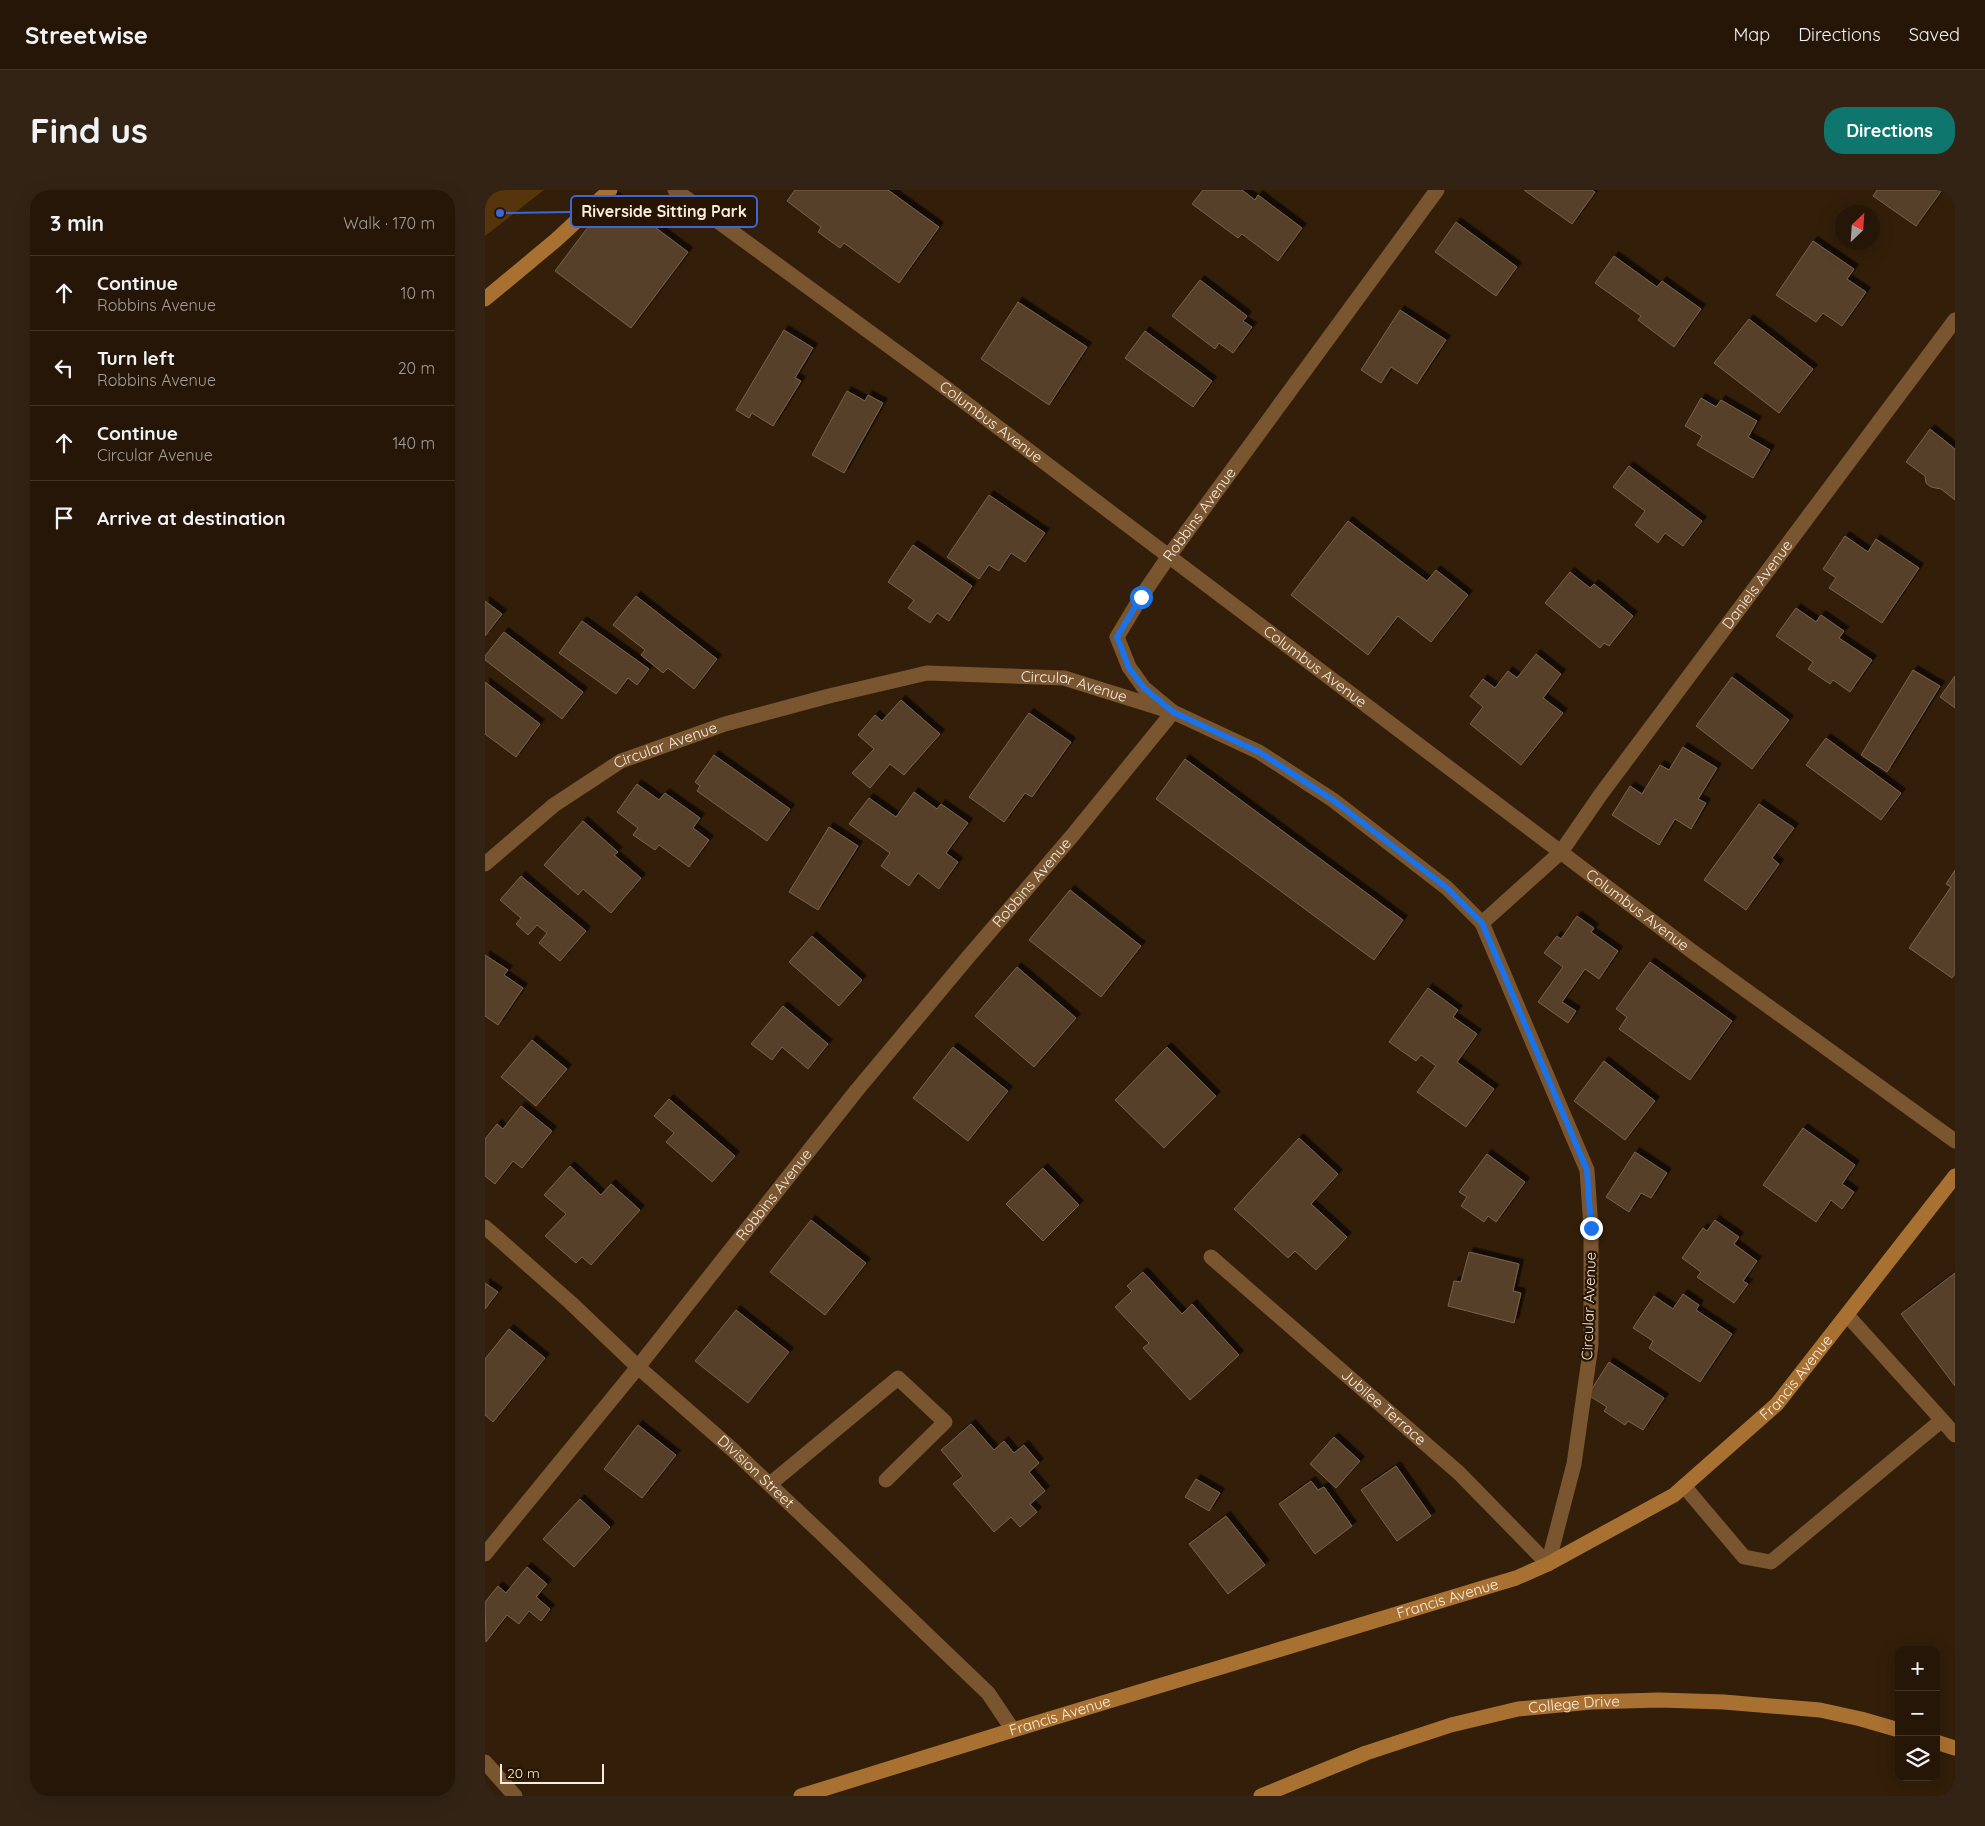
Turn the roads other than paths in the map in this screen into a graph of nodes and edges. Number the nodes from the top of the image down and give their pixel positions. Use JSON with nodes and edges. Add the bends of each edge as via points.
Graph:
{"nodes":[{"id":1,"x":610,"y":190,"type":"edge"},
{"id":2,"x":675,"y":190,"type":"edge"},
{"id":3,"x":1437,"y":190,"type":"edge"},
{"id":4,"x":485,"y":299,"type":"edge"},
{"id":5,"x":1955,"y":320,"type":"edge"},
{"id":6,"x":1169,"y":556,"type":"junction"},
{"id":7,"x":1173,"y":712,"type":"junction"},
{"id":8,"x":1561,"y":852,"type":"junction"},
{"id":9,"x":485,"y":864,"type":"edge"},
{"id":10,"x":1482,"y":923,"type":"junction"},
{"id":11,"x":1955,"y":1141,"type":"edge"},
{"id":12,"x":1955,"y":1176,"type":"edge"},
{"id":13,"x":485,"y":1227,"type":"edge"},
{"id":14,"x":1211,"y":1257,"type":"dead end"},
{"id":15,"x":1847,"y":1315,"type":"junction"},
{"id":16,"x":638,"y":1367,"type":"junction"},
{"id":17,"x":1942,"y":1420,"type":"junction"},
{"id":18,"x":1955,"y":1435,"type":"edge"},
{"id":19,"x":886,"y":1480,"type":"dead end"},
{"id":20,"x":770,"y":1484,"type":"junction"},
{"id":21,"x":1684,"y":1486,"type":"junction"},
{"id":22,"x":485,"y":1554,"type":"edge"},
{"id":23,"x":1548,"y":1564,"type":"junction"},
{"id":24,"x":1895,"y":1729,"type":"edge"},
{"id":25,"x":1013,"y":1730,"type":"junction"},
{"id":26,"x":1940,"y":1743,"type":"edge"},
{"id":27,"x":1955,"y":1748,"type":"edge"},
{"id":28,"x":485,"y":1762,"type":"edge"},
{"id":29,"x":515,"y":1796,"type":"edge"},
{"id":30,"x":801,"y":1796,"type":"edge"},
{"id":31,"x":1261,"y":1796,"type":"edge"}],
"edges":[{"from":1,"to":4,"type":"street"},
{"from":2,"to":6,"type":"street","name":"Columbus Avenue"},
{"from":3,"to":6,"type":"street","name":"Robbins Avenue"},
{"from":5,"to":8,"type":"street","name":"Daniels Avenue"},
{"from":6,"to":7,"type":"street","name":"Robbins Avenue","via":[[1117,637],[1129,668],[1144,688]]},
{"from":6,"to":8,"type":"street","name":"Columbus Avenue"},
{"from":7,"to":9,"type":"street","name":"Circular Avenue","via":[[1064,678],[927,673],[725,724],[621,760],[554,805]]},
{"from":7,"to":10,"type":"street","name":"Circular Avenue","via":[[1259,752],[1333,800],[1447,888]]},
{"from":7,"to":16,"type":"street","name":"Robbins Avenue","via":[[857,1090]]},
{"from":8,"to":10,"type":"street","name":"Daniels Avenue"},
{"from":8,"to":11,"type":"street","name":"Columbus Avenue","via":[[1693,952]]},
{"from":10,"to":23,"type":"street","name":"Circular Avenue","via":[[1587,1170],[1591,1228],[1591,1345],[1574,1464]]},
{"from":12,"to":15,"type":"street","name":"Francis Avenue"},
{"from":13,"to":16,"type":"street","name":"Division Street"},
{"from":14,"to":23,"type":"street","name":"Jubilee Terrace","via":[[1459,1472]]},
{"from":15,"to":17,"type":"street"},
{"from":15,"to":21,"type":"street","name":"Francis Avenue","via":[[1777,1404]]},
{"from":16,"to":20,"type":"street","name":"Division Street"},
{"from":16,"to":22,"type":"street","name":"Robbins Avenue"},
{"from":17,"to":18,"type":"street"},
{"from":17,"to":21,"type":"street","via":[[1771,1562],[1744,1557]]},
{"from":19,"to":20,"type":"street","via":[[945,1422],[898,1378]]},
{"from":20,"to":25,"type":"street","name":"Division Street","via":[[988,1693]]},
{"from":21,"to":23,"type":"street","name":"Francis Avenue","via":[[1674,1495]]},
{"from":23,"to":25,"type":"street","name":"Francis Avenue","via":[[1471,1593]]},
{"from":24,"to":31,"type":"street","name":"College Drive","via":[[1820,1710],[1724,1702],[1591,1702],[1518,1709],[1366,1752]]},
{"from":25,"to":30,"type":"street","name":"Francis Avenue"},
{"from":26,"to":27,"type":"street"},
{"from":28,"to":29,"type":"street"}]}
